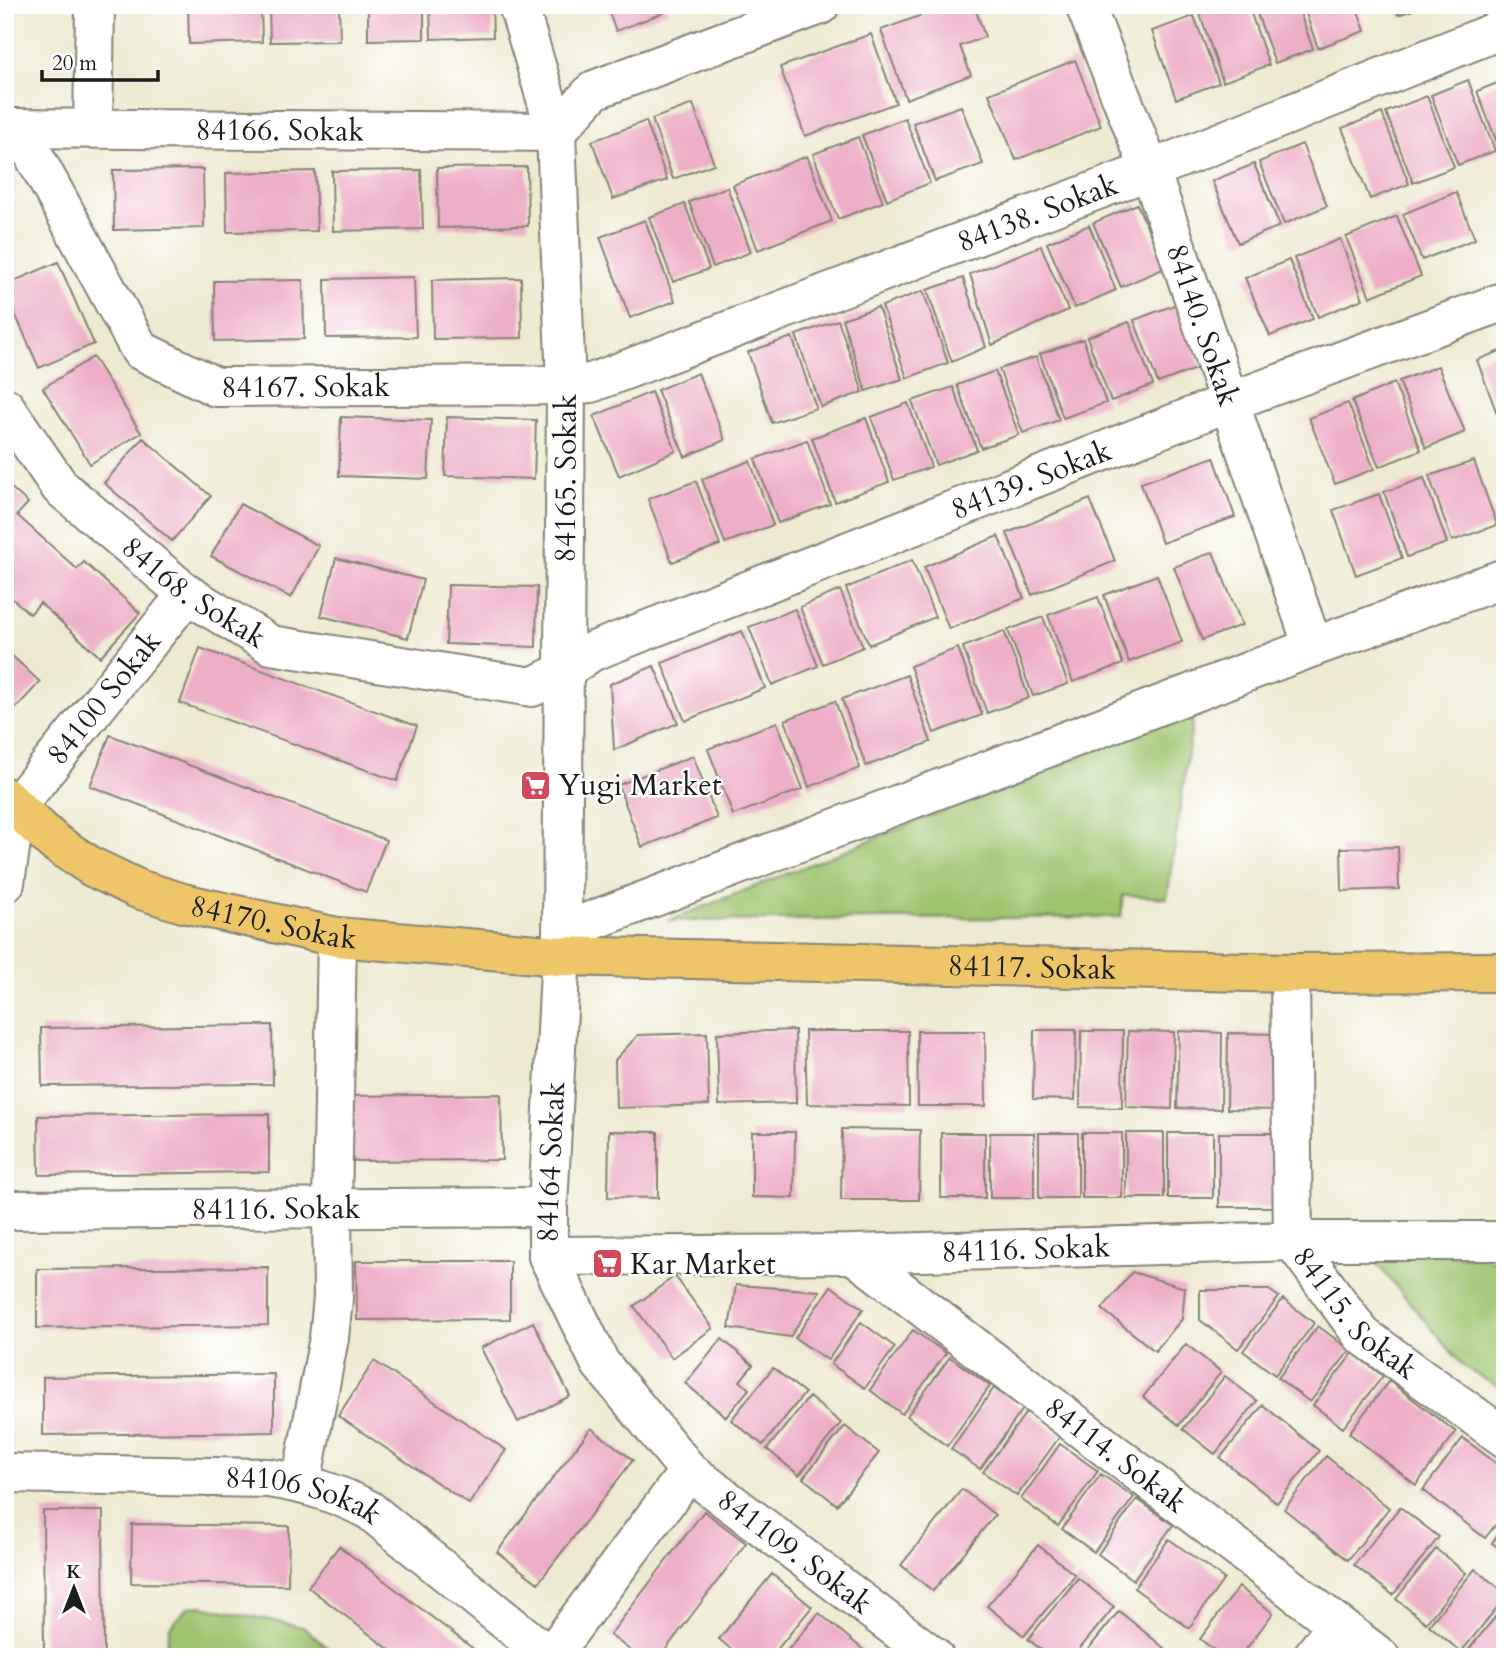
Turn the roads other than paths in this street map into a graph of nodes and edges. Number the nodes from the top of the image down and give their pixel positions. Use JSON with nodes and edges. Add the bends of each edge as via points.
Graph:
{"nodes":[{"id":1,"x":94,"y":5,"type":"edge"},
{"id":2,"x":518,"y":5,"type":"edge"},
{"id":3,"x":820,"y":5,"type":"edge"},
{"id":4,"x":1085,"y":5,"type":"edge"},
{"id":5,"x":1505,"y":28,"type":"edge"},
{"id":6,"x":12,"y":128,"type":"edge"},
{"id":7,"x":93,"y":128,"type":"junction"},
{"id":8,"x":556,"y":132,"type":"junction"},
{"id":9,"x":1150,"y":170,"type":"junction"},
{"id":10,"x":1505,"y":302,"type":"edge"},
{"id":11,"x":566,"y":385,"type":"junction"},
{"id":12,"x":1229,"y":402,"type":"junction"},
{"id":13,"x":5,"y":407,"type":"edge"},
{"id":14,"x":1505,"y":578,"type":"edge"},
{"id":15,"x":187,"y":594,"type":"junction"},
{"id":16,"x":1313,"y":647,"type":"junction"},
{"id":17,"x":564,"y":671,"type":"junction"},
{"id":18,"x":11,"y":802,"type":"edge"},
{"id":19,"x":5,"y":883,"type":"edge"},
{"id":20,"x":337,"y":937,"type":"junction"},
{"id":21,"x":561,"y":944,"type":"junction"},
{"id":22,"x":1505,"y":972,"type":"edge"},
{"id":23,"x":1290,"y":973,"type":"junction"},
{"id":24,"x":548,"y":1207,"type":"junction"},
{"id":25,"x":332,"y":1208,"type":"junction"},
{"id":26,"x":5,"y":1210,"type":"edge"},
{"id":27,"x":1293,"y":1241,"type":"junction"},
{"id":28,"x":1505,"y":1241,"type":"edge"},
{"id":29,"x":853,"y":1254,"type":"junction"},
{"id":30,"x":548,"y":1256,"type":"junction"},
{"id":31,"x":1505,"y":1438,"type":"edge"},
{"id":32,"x":689,"y":1471,"type":"junction"},
{"id":33,"x":5,"y":1473,"type":"edge"},
{"id":34,"x":301,"y":1483,"type":"junction"},
{"id":35,"x":1337,"y":1625,"type":"junction"},
{"id":36,"x":550,"y":1657,"type":"edge"},
{"id":37,"x":934,"y":1657,"type":"edge"},
{"id":38,"x":1312,"y":1657,"type":"edge"},
{"id":39,"x":1380,"y":1657,"type":"edge"}],
"edges":[{"from":1,"to":7,"type":"street"},
{"from":2,"to":8,"type":"street","name":"84165. Sokak"},
{"from":3,"to":8,"type":"street","via":[[594,90]]},
{"from":4,"to":9,"type":"street","name":"84140. Sokak"},
{"from":5,"to":9,"type":"street","name":"84138. Sokak"},
{"from":6,"to":7,"type":"street","name":"84166. Sokak"},
{"from":6,"to":11,"type":"street","name":"84167. Sokak","via":[[141,350],[216,387]]},
{"from":7,"to":8,"type":"street","name":"84166. Sokak"},
{"from":8,"to":11,"type":"street","name":"84165. Sokak"},
{"from":9,"to":11,"type":"street","name":"84138. Sokak","via":[[591,383]]},
{"from":9,"to":12,"type":"street","name":"84140. Sokak"},
{"from":10,"to":12,"type":"street","name":"84139. Sokak"},
{"from":11,"to":17,"type":"street","name":"84165. Sokak"},
{"from":12,"to":16,"type":"street","name":"84140. Sokak"},
{"from":12,"to":17,"type":"street","name":"84139. Sokak","via":[[591,652]]},
{"from":13,"to":15,"type":"street","name":"84168. Sokak","via":[[60,487]]},
{"from":14,"to":16,"type":"street"},
{"from":15,"to":17,"type":"street","name":"84168. Sokak","via":[[271,645],[532,687]]},
{"from":15,"to":18,"type":"street","name":"84100 Sokak"},
{"from":16,"to":21,"type":"street"},
{"from":17,"to":21,"type":"street","name":"84165. Sokak"},
{"from":18,"to":19,"type":"street"},
{"from":18,"to":20,"type":"main road","name":"84170. Sokak","via":[[54,842],[138,889]]},
{"from":20,"to":21,"type":"main road","name":"84170. Sokak"},
{"from":20,"to":25,"type":"street"},
{"from":21,"to":23,"type":"main road","name":"84117. Sokak"},
{"from":21,"to":24,"type":"street","name":"84164 Sokak"},
{"from":22,"to":23,"type":"main road","name":"84117. Sokak"},
{"from":23,"to":27,"type":"street","name":"84115. Sokak"},
{"from":24,"to":25,"type":"street","name":"84116. Sokak"},
{"from":24,"to":30,"type":"street","name":"84164 Sokak"},
{"from":25,"to":26,"type":"street","name":"84116. Sokak"},
{"from":25,"to":34,"type":"street","via":[[329,1338]]},
{"from":27,"to":28,"type":"street","name":"84116. Sokak"},
{"from":27,"to":29,"type":"street","name":"84116. Sokak"},
{"from":27,"to":31,"type":"street","name":"84115. Sokak","via":[[1362,1335]]},
{"from":29,"to":30,"type":"street","name":"84116. Sokak"},
{"from":29,"to":35,"type":"street","name":"84114. Sokak"},
{"from":30,"to":32,"type":"street","name":"84164 Sokak","via":[[600,1363]]},
{"from":32,"to":36,"type":"street"},
{"from":32,"to":37,"type":"street","name":"841109. Sokak"},
{"from":33,"to":34,"type":"street","name":"84106 Sokak","via":[[268,1478]]},
{"from":34,"to":36,"type":"street","name":"84106 Sokak","via":[[369,1510]]},
{"from":35,"to":38,"type":"street"},
{"from":35,"to":39,"type":"street","name":"84114. Sokak"}]}
